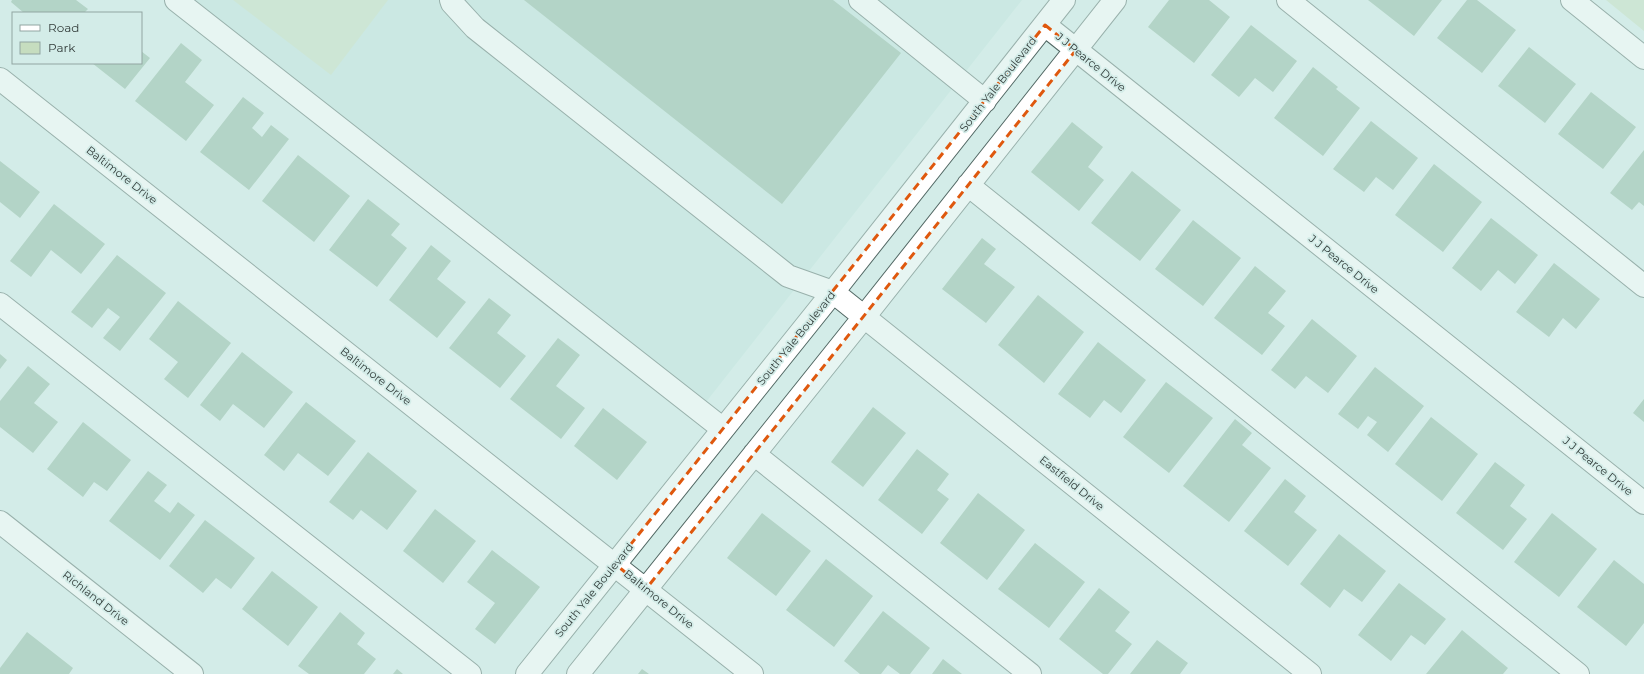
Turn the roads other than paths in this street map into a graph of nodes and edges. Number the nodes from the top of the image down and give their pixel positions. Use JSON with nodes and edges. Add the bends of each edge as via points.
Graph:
{"nodes":[{"id":1,"x":176,"y":0,"type":"edge"},
{"id":2,"x":450,"y":0,"type":"edge"},
{"id":3,"x":860,"y":0,"type":"edge"},
{"id":4,"x":1064,"y":0,"type":"edge"},
{"id":5,"x":1115,"y":0,"type":"edge"},
{"id":6,"x":1288,"y":0,"type":"edge"},
{"id":7,"x":1572,"y":0,"type":"edge"},
{"id":8,"x":1045,"y":25,"type":"junction"},
{"id":9,"x":1076,"y":50,"type":"junction"},
{"id":10,"x":1644,"y":58,"type":"edge"},
{"id":11,"x":0,"y":79,"type":"edge"},
{"id":12,"x":985,"y":100,"type":"junction"},
{"id":13,"x":968,"y":185,"type":"junction"},
{"id":14,"x":1644,"y":286,"type":"edge"},
{"id":15,"x":833,"y":292,"type":"junction"},
{"id":16,"x":0,"y":304,"type":"edge"},
{"id":17,"x":864,"y":317,"type":"junction"},
{"id":18,"x":723,"y":429,"type":"junction"},
{"id":19,"x":754,"y":454,"type":"junction"},
{"id":20,"x":1644,"y":503,"type":"edge"},
{"id":21,"x":0,"y":522,"type":"edge"},
{"id":22,"x":615,"y":564,"type":"junction"},
{"id":23,"x":646,"y":589,"type":"junction"},
{"id":24,"x":192,"y":674,"type":"edge"},
{"id":25,"x":470,"y":674,"type":"edge"},
{"id":26,"x":527,"y":674,"type":"edge"},
{"id":27,"x":578,"y":674,"type":"edge"},
{"id":28,"x":752,"y":674,"type":"edge"},
{"id":29,"x":1030,"y":674,"type":"edge"},
{"id":30,"x":1310,"y":674,"type":"edge"},
{"id":31,"x":1578,"y":674,"type":"edge"}],
"edges":[{"from":1,"to":18,"type":"street"},
{"from":2,"to":15,"type":"street","name":"Eastfield Drive","via":[[475,28],[788,276]]},
{"from":3,"to":12,"type":"street"},
{"from":4,"to":8,"type":"street","name":"South Yale Boulevard"},
{"from":5,"to":9,"type":"street"},
{"from":6,"to":14,"type":"street"},
{"from":7,"to":10,"type":"street"},
{"from":8,"to":9,"type":"street","name":"J J Pearce Drive"},
{"from":8,"to":12,"type":"street","name":"South Yale Boulevard"},
{"from":9,"to":13,"type":"street"},
{"from":9,"to":20,"type":"street","name":"J J Pearce Drive"},
{"from":11,"to":22,"type":"street","name":"Baltimore Drive"},
{"from":12,"to":15,"type":"street","name":"South Yale Boulevard"},
{"from":13,"to":17,"type":"street"},
{"from":13,"to":31,"type":"street"},
{"from":15,"to":17,"type":"street","name":"Eastfield Drive"},
{"from":15,"to":18,"type":"street","name":"South Yale Boulevard"},
{"from":16,"to":25,"type":"street"},
{"from":17,"to":19,"type":"street"},
{"from":17,"to":30,"type":"street","name":"Eastfield Drive"},
{"from":18,"to":22,"type":"street","name":"South Yale Boulevard"},
{"from":19,"to":23,"type":"street"},
{"from":19,"to":29,"type":"street"},
{"from":21,"to":24,"type":"street","name":"Richland Drive"},
{"from":22,"to":23,"type":"street","name":"Baltimore Drive"},
{"from":22,"to":26,"type":"street","name":"South Yale Boulevard"},
{"from":23,"to":27,"type":"street"},
{"from":23,"to":28,"type":"street","name":"Baltimore Drive"}]}
